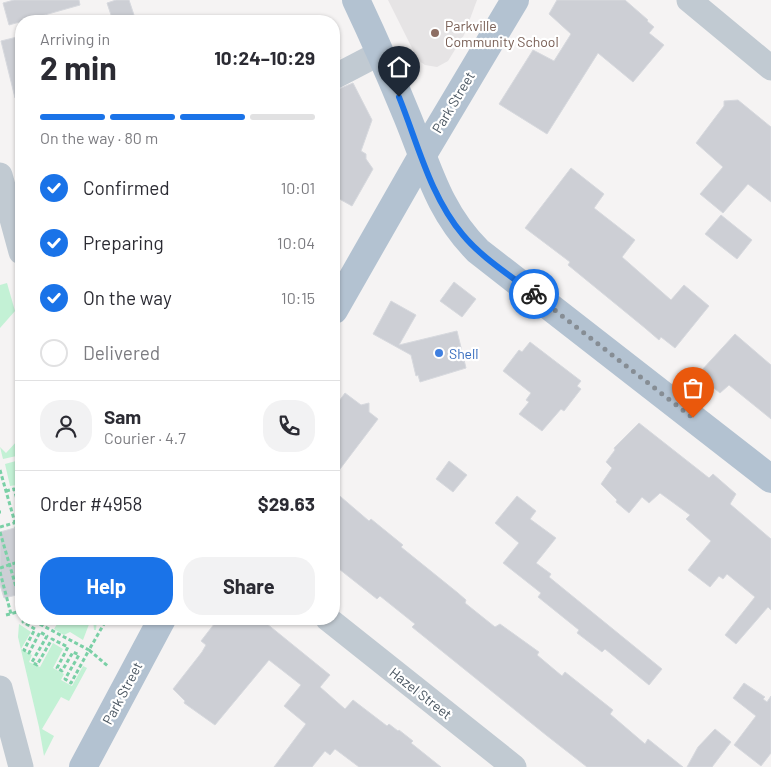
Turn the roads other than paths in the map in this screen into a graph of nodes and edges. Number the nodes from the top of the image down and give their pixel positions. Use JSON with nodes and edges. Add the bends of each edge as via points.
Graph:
{"nodes":[{"id":1,"x":356,"y":0,"type":"edge"},
{"id":2,"x":515,"y":0,"type":"edge"},
{"id":3,"x":689,"y":0,"type":"edge"},
{"id":4,"x":380,"y":53,"type":"junction"},
{"id":5,"x":771,"y":68,"type":"edge"},
{"id":6,"x":340,"y":74,"type":"edge"},
{"id":7,"x":422,"y":156,"type":"junction"},
{"id":8,"x":0,"y":176,"type":"edge"},
{"id":9,"x":15,"y":230,"type":"edge"},
{"id":10,"x":340,"y":300,"type":"edge"},
{"id":11,"x":771,"y":480,"type":"edge"},
{"id":12,"x":154,"y":625,"type":"edge"},
{"id":13,"x":336,"y":625,"type":"edge"},
{"id":14,"x":0,"y":688,"type":"edge"},
{"id":15,"x":21,"y":767,"type":"edge"},
{"id":16,"x":83,"y":767,"type":"edge"},
{"id":17,"x":514,"y":767,"type":"edge"}],
"edges":[{"from":1,"to":4,"type":"main road"},
{"from":2,"to":7,"type":"main road","name":"Park Street"},
{"from":3,"to":5,"type":"street"},
{"from":4,"to":6,"type":"street"},
{"from":4,"to":7,"type":"main road"},
{"from":7,"to":10,"type":"main road","name":"Park Street"},
{"from":7,"to":11,"type":"main road","via":[[451,220],[478,250]]},
{"from":8,"to":9,"type":"street"},
{"from":12,"to":16,"type":"main road","name":"Park Street"},
{"from":13,"to":17,"type":"street","name":"Hazel Street"},
{"from":14,"to":15,"type":"street"}]}
